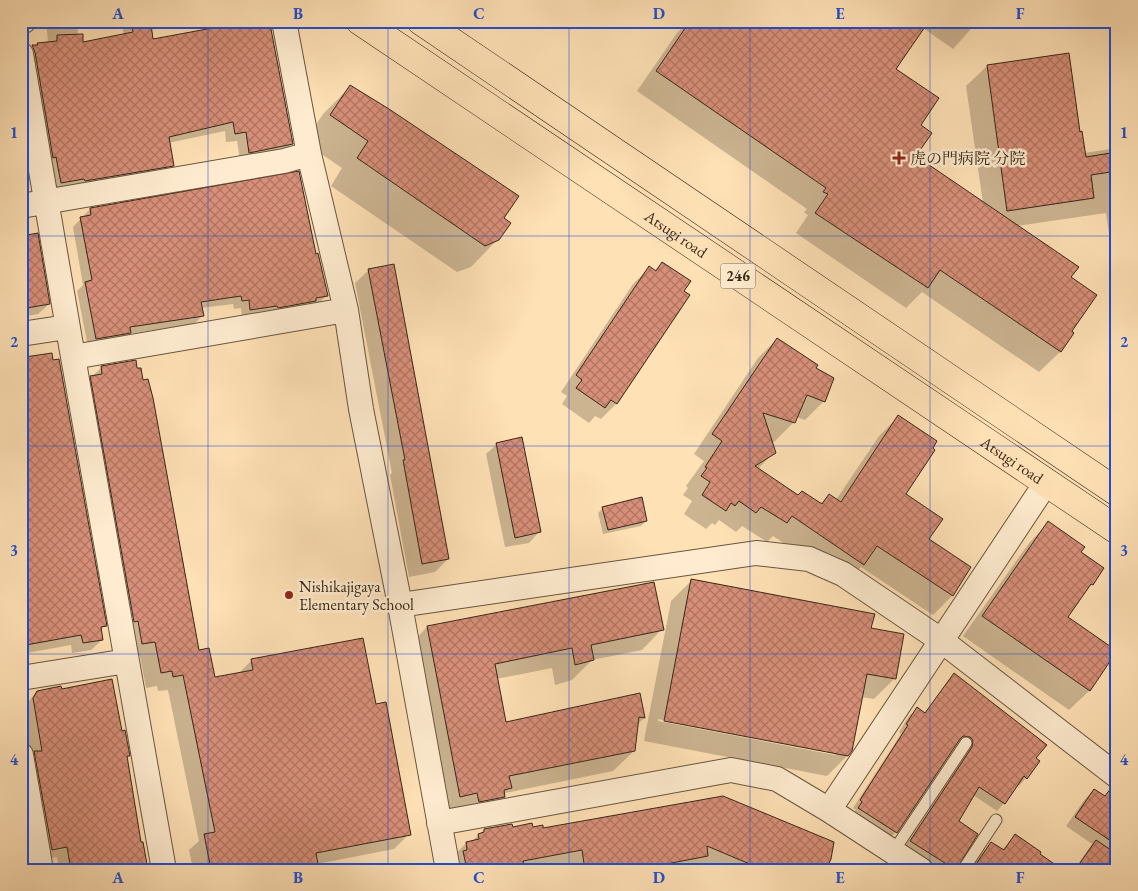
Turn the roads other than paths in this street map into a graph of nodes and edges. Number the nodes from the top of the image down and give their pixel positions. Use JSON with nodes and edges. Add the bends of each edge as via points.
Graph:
{"nodes":[{"id":1,"x":284,"y":21,"type":"edge"},
{"id":2,"x":360,"y":21,"type":"edge"},
{"id":3,"x":421,"y":21,"type":"edge"},
{"id":4,"x":21,"y":54,"type":"edge"},
{"id":5,"x":25,"y":104,"type":"edge"},
{"id":6,"x":309,"y":154,"type":"junction"},
{"id":7,"x":46,"y":201,"type":"junction"},
{"id":8,"x":21,"y":206,"type":"edge"},
{"id":9,"x":346,"y":310,"type":"junction"},
{"id":10,"x":67,"y":328,"type":"junction"},
{"id":11,"x":21,"y":334,"type":"edge"},
{"id":12,"x":72,"y":357,"type":"junction"},
{"id":13,"x":1046,"y":483,"type":"junction"},
{"id":14,"x":1117,"y":492,"type":"edge"},
{"id":15,"x":1117,"y":530,"type":"edge"},
{"id":16,"x":400,"y":606,"type":"junction"},
{"id":17,"x":942,"y":641,"type":"junction"},
{"id":18,"x":127,"y":661,"type":"junction"},
{"id":19,"x":21,"y":678,"type":"edge"},
{"id":20,"x":966,"y":742,"type":"dead end"},
{"id":21,"x":21,"y":755,"type":"edge"},
{"id":22,"x":1117,"y":776,"type":"edge"},
{"id":23,"x":829,"y":810,"type":"junction"},
{"id":24,"x":996,"y":820,"type":"dead end"},
{"id":25,"x":439,"y":823,"type":"junction"},
{"id":26,"x":893,"y":852,"type":"junction"},
{"id":27,"x":41,"y":870,"type":"edge"},
{"id":28,"x":164,"y":870,"type":"edge"},
{"id":29,"x":448,"y":870,"type":"edge"},
{"id":30,"x":920,"y":870,"type":"edge"},
{"id":31,"x":963,"y":870,"type":"edge"}],
"edges":[{"from":1,"to":6,"type":"street"},
{"from":2,"to":13,"type":"highway","name":"Atsugi road","number":"246"},
{"from":3,"to":14,"type":"highway","name":"Atsugi road","number":"246"},
{"from":4,"to":5,"type":"street"},
{"from":5,"to":7,"type":"street"},
{"from":6,"to":7,"type":"street"},
{"from":6,"to":9,"type":"street"},
{"from":7,"to":8,"type":"street"},
{"from":7,"to":10,"type":"street"},
{"from":9,"to":12,"type":"street"},
{"from":9,"to":16,"type":"street","via":[[361,409]]},
{"from":10,"to":11,"type":"street"},
{"from":10,"to":12,"type":"street"},
{"from":12,"to":18,"type":"street"},
{"from":13,"to":15,"type":"highway","name":"Atsugi road","number":"246"},
{"from":13,"to":17,"type":"street"},
{"from":16,"to":17,"type":"street","via":[[756,553],[810,560],[843,574]]},
{"from":16,"to":25,"type":"street"},
{"from":17,"to":22,"type":"street"},
{"from":17,"to":23,"type":"street"},
{"from":18,"to":19,"type":"street"},
{"from":18,"to":28,"type":"street"},
{"from":20,"to":26,"type":"lane"},
{"from":21,"to":27,"type":"street"},
{"from":23,"to":25,"type":"street","via":[[777,780],[731,770]]},
{"from":23,"to":26,"type":"street"},
{"from":24,"to":31,"type":"lane"},
{"from":25,"to":29,"type":"street"},
{"from":26,"to":30,"type":"street"}]}
